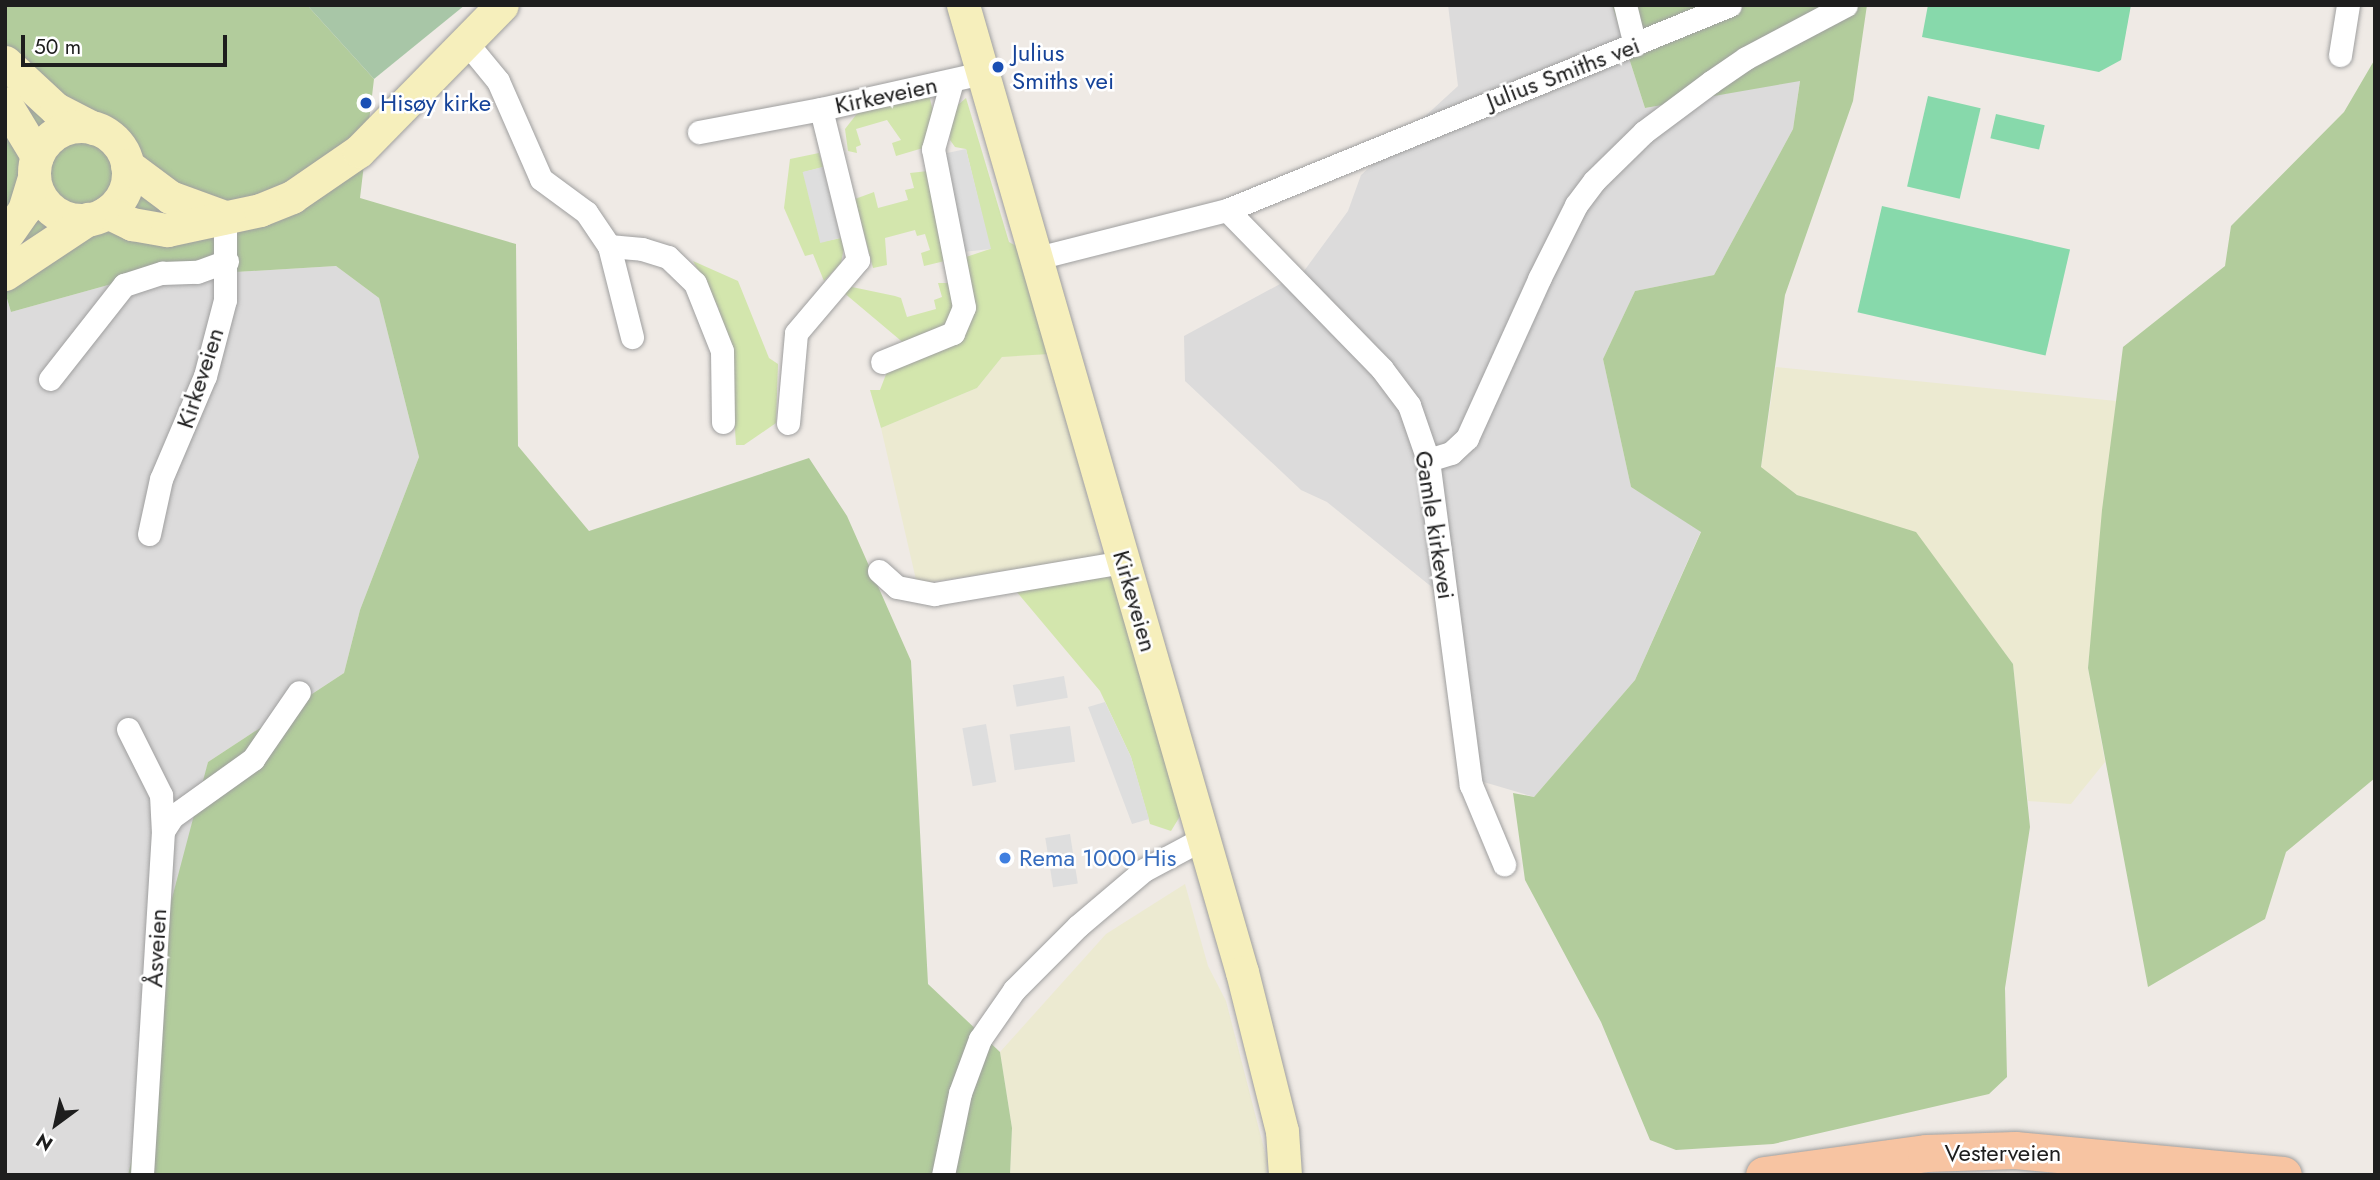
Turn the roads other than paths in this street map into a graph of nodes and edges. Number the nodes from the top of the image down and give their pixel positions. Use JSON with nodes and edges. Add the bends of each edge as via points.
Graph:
{"nodes":[{"id":1,"x":502,"y":5,"type":"edge"},
{"id":2,"x":962,"y":5,"type":"edge"},
{"id":3,"x":1625,"y":5,"type":"edge"},
{"id":4,"x":1730,"y":5,"type":"edge"},
{"id":5,"x":1846,"y":5,"type":"edge"},
{"id":6,"x":2348,"y":5,"type":"edge"},
{"id":7,"x":466,"y":42,"type":"junction"},
{"id":8,"x":1636,"y":45,"type":"junction"},
{"id":9,"x":2340,"y":55,"type":"dead end"},
{"id":10,"x":5,"y":62,"type":"edge"},
{"id":11,"x":967,"y":77,"type":"junction"},
{"id":12,"x":5,"y":103,"type":"edge"},
{"id":13,"x":821,"y":109,"type":"junction"},
{"id":14,"x":93,"y":128,"type":"junction"},
{"id":15,"x":699,"y":132,"type":"dead end"},
{"id":16,"x":127,"y":165,"type":"junction"},
{"id":17,"x":36,"y":167,"type":"junction"},
{"id":18,"x":1227,"y":210,"type":"junction"},
{"id":19,"x":97,"y":216,"type":"junction"},
{"id":20,"x":225,"y":216,"type":"junction"},
{"id":21,"x":5,"y":237,"type":"edge"},
{"id":22,"x":608,"y":246,"type":"junction"},
{"id":23,"x":1037,"y":258,"type":"junction"},
{"id":24,"x":227,"y":261,"type":"junction"},
{"id":25,"x":5,"y":274,"type":"edge"},
{"id":26,"x":632,"y":337,"type":"dead end"},
{"id":27,"x":882,"y":362,"type":"dead end"},
{"id":28,"x":50,"y":379,"type":"dead end"},
{"id":29,"x":723,"y":422,"type":"dead end"},
{"id":30,"x":788,"y":423,"type":"dead end"},
{"id":31,"x":1428,"y":460,"type":"junction"},
{"id":32,"x":149,"y":534,"type":"dead end"},
{"id":33,"x":1124,"y":562,"type":"junction"},
{"id":34,"x":880,"y":571,"type":"dead end"},
{"id":35,"x":299,"y":692,"type":"dead end"},
{"id":36,"x":128,"y":729,"type":"dead end"},
{"id":37,"x":163,"y":831,"type":"junction"},
{"id":38,"x":1204,"y":838,"type":"junction"},
{"id":39,"x":1504,"y":864,"type":"dead end"},
{"id":40,"x":1282,"y":1131,"type":"junction"},
{"id":41,"x":142,"y":1175,"type":"edge"},
{"id":42,"x":943,"y":1175,"type":"edge"},
{"id":43,"x":1285,"y":1175,"type":"edge"},
{"id":44,"x":1302,"y":1175,"type":"edge"},
{"id":45,"x":1764,"y":1175,"type":"edge"},
{"id":46,"x":2283,"y":1175,"type":"edge"}],
"edges":[{"from":1,"to":7,"type":"main road"},
{"from":2,"to":11,"type":"main road","name":"Kirkeveien"},
{"from":3,"to":8,"type":"street"},
{"from":4,"to":8,"type":"street","name":"Julius Smiths vei"},
{"from":5,"to":31,"type":"street","via":[[1711,82],[1644,132],[1594,181],[1576,205],[1539,279],[1467,438],[1451,453]]},
{"from":6,"to":9,"type":"street"},
{"from":7,"to":20,"type":"main road","via":[[393,119],[330,174],[260,210]]},
{"from":7,"to":22,"type":"street","via":[[498,81],[541,179],[586,212]]},
{"from":8,"to":18,"type":"street","name":"Julius Smiths vei","via":[[1330,164]]},
{"from":10,"to":14,"type":"main road","via":[[56,109]]},
{"from":11,"to":13,"type":"street","name":"Kirkeveien"},
{"from":11,"to":23,"type":"main road","name":"Kirkeveien"},
{"from":11,"to":27,"type":"street","name":"Kirkeveien","via":[[933,149],[964,307],[953,334]]},
{"from":12,"to":17,"type":"main road"},
{"from":13,"to":15,"type":"street","name":"Kirkeveien"},
{"from":13,"to":30,"type":"street","name":"Kirkeveien","via":[[858,260],[796,333]]},
{"from":14,"to":16,"type":"main road","via":[[116,141]]},
{"from":14,"to":17,"type":"main road","via":[[79,126],[54,135]]},
{"from":16,"to":19,"type":"main road","via":[[124,192]]},
{"from":16,"to":20,"type":"main road","via":[[170,197]]},
{"from":17,"to":19,"type":"main road","via":[[38,192],[58,214]]},
{"from":17,"to":21,"type":"main road","via":[[24,210]]},
{"from":18,"to":23,"type":"street","name":"Julius Smiths vei"},
{"from":18,"to":31,"type":"street","name":"Gamle kirkevei","via":[[1382,369],[1409,405]]},
{"from":19,"to":20,"type":"main road","via":[[167,230]]},
{"from":19,"to":25,"type":"main road"},
{"from":20,"to":24,"type":"street","name":"Kirkeveien"},
{"from":22,"to":26,"type":"street"},
{"from":22,"to":29,"type":"street","via":[[642,248],[668,257],[695,283],[722,351]]},
{"from":23,"to":33,"type":"main road","name":"Kirkeveien"},
{"from":24,"to":28,"type":"street","via":[[197,272],[162,273],[124,285]]},
{"from":24,"to":32,"type":"street","name":"Kirkeveien","via":[[225,300],[205,376],[161,479]]},
{"from":31,"to":39,"type":"street","name":"Gamle kirkevei","via":[[1471,785]]},
{"from":33,"to":34,"type":"street","via":[[934,594],[897,587]]},
{"from":33,"to":38,"type":"main road","name":"Kirkeveien"},
{"from":35,"to":37,"type":"street","via":[[253,759],[172,817]]},
{"from":36,"to":37,"type":"street","name":"Åsveien","via":[[161,795]]},
{"from":37,"to":41,"type":"street","name":"Åsveien"},
{"from":38,"to":40,"type":"main road","name":"Kirkeveien"},
{"from":38,"to":42,"type":"street","via":[[1144,870],[1014,990],[980,1039],[960,1093]]},
{"from":40,"to":43,"type":"main road","name":"Kirkeveien"},
{"from":40,"to":44,"type":"main road","name":"Kirkeveien"},
{"from":45,"to":46,"type":"main road","name":"Vesterveien","via":[[1926,1153],[2015,1150]]}]}
